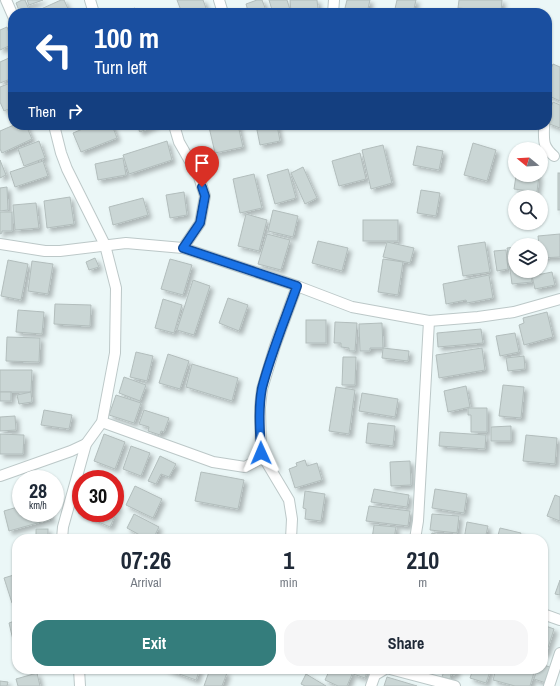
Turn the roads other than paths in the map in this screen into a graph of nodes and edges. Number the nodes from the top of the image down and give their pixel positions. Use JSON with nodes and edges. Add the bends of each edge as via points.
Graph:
{"nodes":[{"id":1,"x":55,"y":130,"type":"edge"},
{"id":2,"x":175,"y":130,"type":"edge"},
{"id":3,"x":544,"y":130,"type":"edge"},
{"id":4,"x":554,"y":156,"type":"dead end"},
{"id":5,"x":0,"y":244,"type":"edge"},
{"id":6,"x":105,"y":245,"type":"junction"},
{"id":7,"x":183,"y":248,"type":"junction"},
{"id":8,"x":297,"y":286,"type":"junction"},
{"id":9,"x":560,"y":299,"type":"edge"},
{"id":10,"x":429,"y":321,"type":"junction"},
{"id":11,"x":102,"y":422,"type":"junction"},
{"id":12,"x":86,"y":444,"type":"junction"},
{"id":13,"x":261,"y":453,"type":"junction"},
{"id":14,"x":0,"y":476,"type":"edge"},
{"id":15,"x":62,"y":534,"type":"edge"},
{"id":16,"x":291,"y":534,"type":"edge"},
{"id":17,"x":416,"y":534,"type":"edge"},
{"id":18,"x":548,"y":616,"type":"edge"},
{"id":19,"x":560,"y":620,"type":"edge"},
{"id":20,"x":560,"y":652,"type":"edge"},
{"id":21,"x":79,"y":674,"type":"edge"},
{"id":22,"x":378,"y":674,"type":"edge"},
{"id":23,"x":409,"y":674,"type":"edge"},
{"id":24,"x":80,"y":686,"type":"edge"},
{"id":25,"x":371,"y":686,"type":"edge"},
{"id":26,"x":455,"y":686,"type":"edge"},
{"id":27,"x":549,"y":686,"type":"edge"}],
"edges":[{"from":1,"to":6,"type":"street","via":[[60,153]]},
{"from":2,"to":7,"type":"street","via":[[179,142],[199,177],[205,196],[200,223]]},
{"from":3,"to":4,"type":"street","via":[[544,143]]},
{"from":5,"to":6,"type":"street","via":[[45,251]]},
{"from":6,"to":7,"type":"street","via":[[126,243]]},
{"from":6,"to":11,"type":"street","via":[[116,288],[116,324],[115,353]]},
{"from":7,"to":8,"type":"street"},
{"from":8,"to":10,"type":"street","via":[[352,307]]},
{"from":8,"to":13,"type":"street","via":[[262,389]]},
{"from":9,"to":10,"type":"street","via":[[506,313]]},
{"from":10,"to":17,"type":"street"},
{"from":11,"to":12,"type":"street"},
{"from":11,"to":13,"type":"street","via":[[213,462],[245,467],[256,461]]},
{"from":12,"to":14,"type":"street"},
{"from":12,"to":15,"type":"street"},
{"from":13,"to":16,"type":"street","via":[[289,500]]},
{"from":18,"to":19,"type":"street"},
{"from":20,"to":27,"type":"street"},
{"from":21,"to":24,"type":"street"},
{"from":22,"to":25,"type":"street"},
{"from":23,"to":26,"type":"street"}]}
